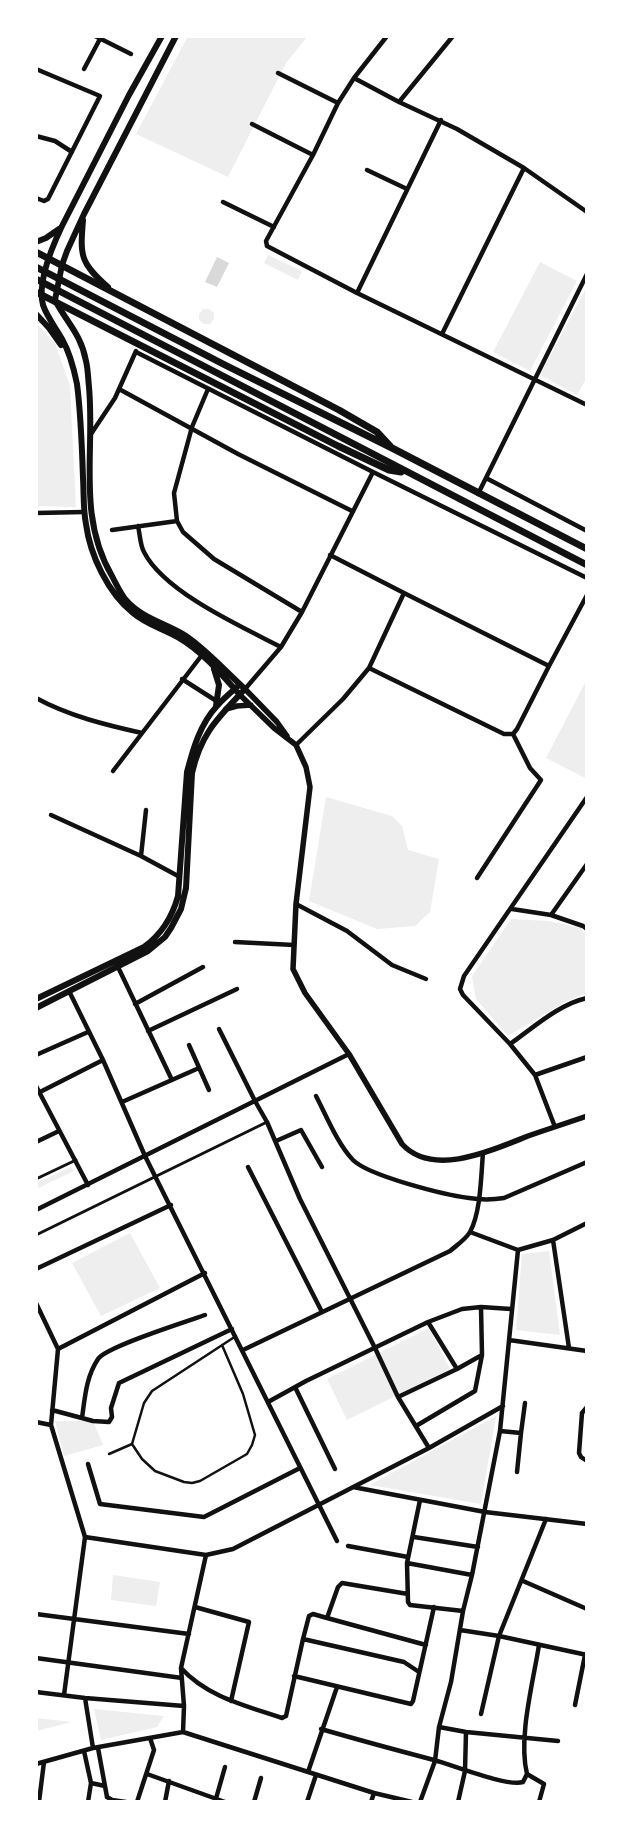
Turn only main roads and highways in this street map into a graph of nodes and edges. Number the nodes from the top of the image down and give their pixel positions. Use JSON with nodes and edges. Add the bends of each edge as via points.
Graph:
{"nodes":[{"id":1,"x":162,"y":36,"type":"edge"},
{"id":2,"x":176,"y":36,"type":"edge"},
{"id":3,"x":84,"y":214,"type":"junction"},
{"id":4,"x":62,"y":226,"type":"junction"},
{"id":5,"x":36,"y":242,"type":"edge"},
{"id":6,"x":36,"y":252,"type":"edge"},
{"id":7,"x":50,"y":258,"type":"junction"},
{"id":8,"x":62,"y":265,"type":"junction"},
{"id":9,"x":36,"y":267,"type":"edge"},
{"id":10,"x":36,"y":279,"type":"edge"},
{"id":11,"x":39,"y":293,"type":"edge"},
{"id":12,"x":114,"y":293,"type":"junction"},
{"id":13,"x":56,"y":300,"type":"junction"},
{"id":14,"x":150,"y":310,"type":"junction"},
{"id":15,"x":36,"y":314,"type":"edge"},
{"id":16,"x":136,"y":347,"type":"junction"},
{"id":17,"x":70,"y":356,"type":"junction"},
{"id":18,"x":392,"y":448,"type":"junction"},
{"id":19,"x":412,"y":474,"type":"junction"},
{"id":20,"x":86,"y":482,"type":"junction"},
{"id":21,"x":87,"y":512,"type":"junction"},
{"id":22,"x":587,"y":549,"type":"edge"},
{"id":23,"x":587,"y":565,"type":"edge"},
{"id":24,"x":212,"y":665,"type":"junction"},
{"id":25,"x":237,"y":687,"type":"junction"},
{"id":26,"x":240,"y":695,"type":"junction"},
{"id":27,"x":217,"y":704,"type":"junction"},
{"id":28,"x":36,"y":999,"type":"edge"},
{"id":29,"x":36,"y":1008,"type":"edge"}],
"edges":[{"from":1,"to":4,"type":"main road"},
{"from":2,"to":3,"type":"main road"},
{"from":3,"to":8,"type":"main road"},
{"from":3,"to":12,"type":"main road","via":[[81,243],[85,262]]},
{"from":4,"to":5,"type":"main road"},
{"from":4,"to":7,"type":"main road"},
{"from":6,"to":7,"type":"main road"},
{"from":7,"to":8,"type":"main road"},
{"from":7,"to":11,"type":"main road"},
{"from":8,"to":12,"type":"main road"},
{"from":8,"to":13,"type":"main road"},
{"from":9,"to":18,"type":"main road","via":[[225,366]]},
{"from":10,"to":19,"type":"main road"},
{"from":11,"to":13,"type":"main road"},
{"from":11,"to":17,"type":"main road"},
{"from":12,"to":14,"type":"main road"},
{"from":13,"to":16,"type":"main road"},
{"from":13,"to":20,"type":"main road","via":[[80,340],[86,361],[91,434]]},
{"from":14,"to":16,"type":"main road","via":[[136,309],[126,318],[124,332]]},
{"from":14,"to":18,"type":"main road","via":[[339,410],[377,432]]},
{"from":15,"to":17,"type":"main road"},
{"from":16,"to":19,"type":"main road","via":[[389,470]]},
{"from":17,"to":20,"type":"main road","via":[[78,391]]},
{"from":18,"to":22,"type":"main road"},
{"from":19,"to":23,"type":"main road"},
{"from":20,"to":21,"type":"main road"},
{"from":21,"to":24,"type":"main road","via":[[88,536],[96,559],[122,603],[139,618],[178,637]]},
{"from":21,"to":25,"type":"main road","via":[[101,557],[127,601],[146,617],[195,642]]},
{"from":24,"to":25,"type":"main road"},
{"from":24,"to":27,"type":"main road","via":[[218,680]]},
{"from":25,"to":26,"type":"main road"},
{"from":25,"to":26,"type":"main road","via":[[246,689]]},
{"from":25,"to":27,"type":"main road"},
{"from":26,"to":29,"type":"main road","via":[[207,732],[196,759],[192,774],[186,888],[181,909],[171,928],[148,951]]},
{"from":27,"to":28,"type":"main road","via":[[198,738],[188,772],[178,891],[166,925],[144,947]]}]}
